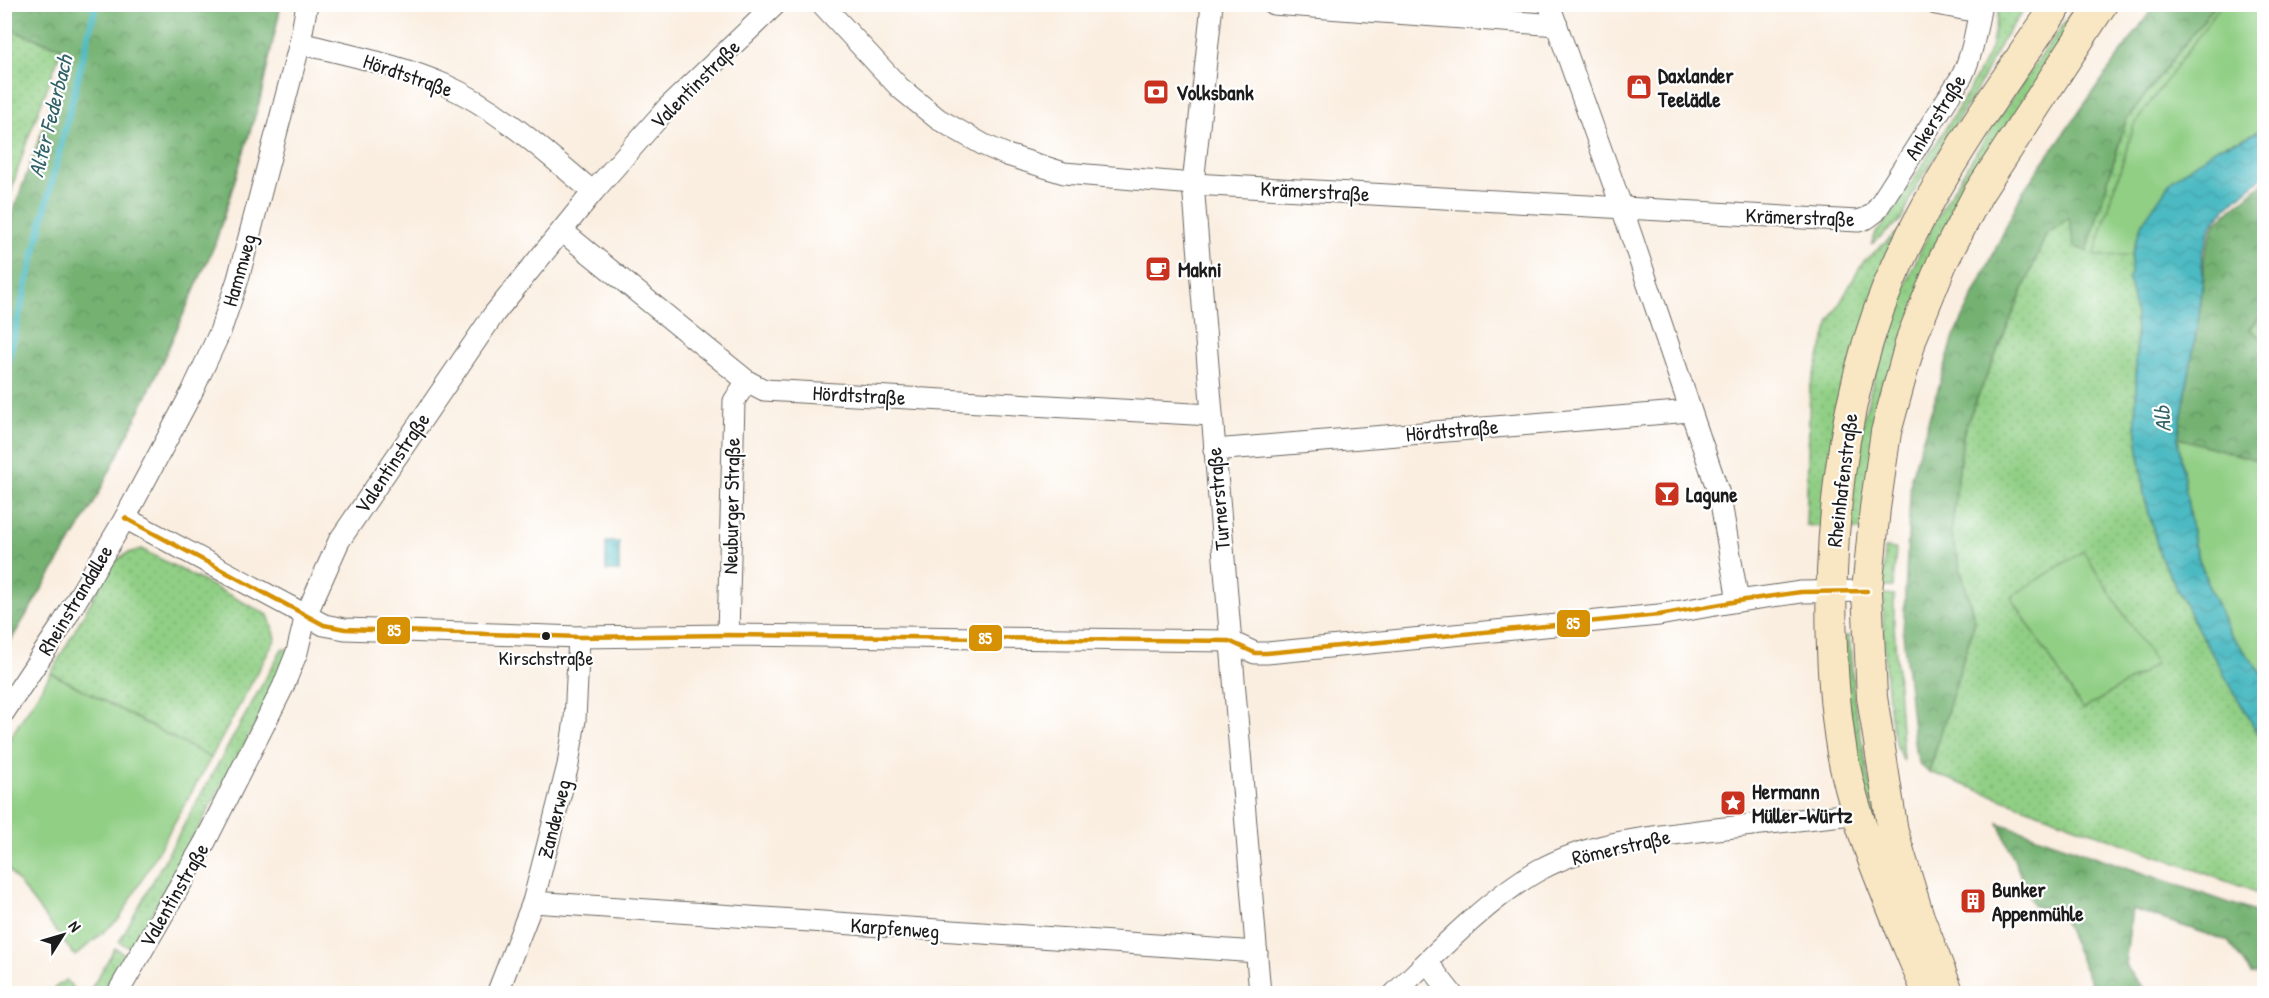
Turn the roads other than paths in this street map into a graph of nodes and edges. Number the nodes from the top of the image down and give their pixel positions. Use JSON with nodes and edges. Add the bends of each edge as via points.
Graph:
{"nodes":[{"id":1,"x":307,"y":4,"type":"edge"},
{"id":2,"x":776,"y":4,"type":"edge"},
{"id":3,"x":822,"y":4,"type":"edge"},
{"id":4,"x":1212,"y":4,"type":"edge"},
{"id":5,"x":1273,"y":4,"type":"edge"},
{"id":6,"x":1549,"y":4,"type":"edge"},
{"id":7,"x":1936,"y":4,"type":"edge"},
{"id":8,"x":2058,"y":4,"type":"edge"},
{"id":9,"x":2102,"y":4,"type":"edge"},
{"id":10,"x":1980,"y":8,"type":"edge"},
{"id":11,"x":1557,"y":25,"type":"junction"},
{"id":12,"x":300,"y":43,"type":"junction"},
{"id":13,"x":1193,"y":184,"type":"junction"},
{"id":14,"x":593,"y":192,"type":"junction"},
{"id":15,"x":1622,"y":208,"type":"junction"},
{"id":16,"x":1867,"y":218,"type":"joint"},
{"id":17,"x":562,"y":231,"type":"junction"},
{"id":18,"x":747,"y":381,"type":"junction"},
{"id":19,"x":1690,"y":411,"type":"junction"},
{"id":20,"x":1211,"y":415,"type":"junction"},
{"id":21,"x":1214,"y":450,"type":"junction"},
{"id":22,"x":125,"y":518,"type":"junction"},
{"id":23,"x":1832,"y":591,"type":"junction"},
{"id":24,"x":1867,"y":591,"type":"junction"},
{"id":25,"x":1738,"y":601,"type":"junction"},
{"id":26,"x":306,"y":615,"type":"junction"},
{"id":27,"x":728,"y":635,"type":"junction"},
{"id":28,"x":579,"y":637,"type":"junction"},
{"id":29,"x":1229,"y":641,"type":"junction"},
{"id":30,"x":4,"y":712,"type":"edge"},
{"id":31,"x":1857,"y":810,"type":"junction"},
{"id":32,"x":533,"y":902,"type":"junction"},
{"id":33,"x":1257,"y":952,"type":"junction"},
{"id":34,"x":1426,"y":962,"type":"junction"},
{"id":35,"x":117,"y":993,"type":"edge"},
{"id":36,"x":497,"y":993,"type":"edge"},
{"id":37,"x":1260,"y":993,"type":"edge"},
{"id":38,"x":1394,"y":993,"type":"edge"},
{"id":39,"x":1452,"y":993,"type":"edge"},
{"id":40,"x":1928,"y":993,"type":"edge"},
{"id":41,"x":1948,"y":993,"type":"edge"}],
"edges":[{"from":1,"to":12,"type":"street","name":"Hammweg"},
{"from":2,"to":14,"type":"street","name":"Valentinstraße","via":[[668,107]]},
{"from":3,"to":13,"type":"street","name":"Krämerstraße","via":[[917,103],[984,145],[1064,173]]},
{"from":4,"to":13,"type":"street","name":"Turnerstraße"},
{"from":5,"to":11,"type":"street"},
{"from":6,"to":11,"type":"street"},
{"from":7,"to":10,"type":"street"},
{"from":8,"to":23,"type":"main road","name":"Rheinhafenstraße","via":[[1940,181],[1886,292],[1848,421],[1834,524]]},
{"from":9,"to":24,"type":"main road","name":"Rheinhafenstraße","via":[[1978,194],[1926,300],[1886,432]]},
{"from":10,"to":16,"type":"street","name":"Ankerstraße","via":[[1962,76],[1875,212]]},
{"from":11,"to":15,"type":"street"},
{"from":12,"to":14,"type":"street","name":"Hördtstraße","via":[[396,68],[446,86],[494,112]]},
{"from":12,"to":22,"type":"street","name":"Hammweg","via":[[238,279],[220,332]]},
{"from":13,"to":15,"type":"street","name":"Krämerstraße"},
{"from":13,"to":20,"type":"street","name":"Turnerstraße"},
{"from":14,"to":17,"type":"street","name":"Valentinstraße"},
{"from":15,"to":16,"type":"street","name":"Krämerstraße","via":[[1858,221]]},
{"from":15,"to":19,"type":"street"},
{"from":17,"to":18,"type":"street","name":"Hördtstraße"},
{"from":17,"to":26,"type":"street","name":"Valentinstraße","via":[[494,314],[339,541]]},
{"from":18,"to":20,"type":"street","name":"Hördtstraße","via":[[764,390]]},
{"from":18,"to":27,"type":"street","name":"Neuburger Straße","via":[[734,401]]},
{"from":19,"to":21,"type":"street","name":"Hördtstraße"},
{"from":19,"to":25,"type":"street","via":[[1720,497]]},
{"from":20,"to":21,"type":"street","name":"Turnerstraße"},
{"from":21,"to":29,"type":"street","name":"Turnerstraße"},
{"from":22,"to":26,"type":"street"},
{"from":22,"to":30,"type":"street","name":"Rheinstrandallee","via":[[60,628]]},
{"from":23,"to":24,"type":"street"},
{"from":23,"to":25,"type":"street"},
{"from":23,"to":31,"type":"main road","name":"Rheinhafenstraße","via":[[1833,681],[1843,754]]},
{"from":24,"to":41,"type":"main road","name":"Rheinhafenstraße","via":[[1872,697],[1889,813],[1919,917]]},
{"from":25,"to":29,"type":"street","via":[[1659,615],[1267,653],[1255,653]]},
{"from":26,"to":28,"type":"street","via":[[324,625],[345,629]]},
{"from":26,"to":35,"type":"street","name":"Valentinstraße","via":[[283,687],[205,842]]},
{"from":27,"to":28,"type":"street"},
{"from":27,"to":29,"type":"street"},
{"from":28,"to":32,"type":"street","name":"Zanderweg","via":[[573,742]]},
{"from":29,"to":33,"type":"street","name":"Turnerstraße"},
{"from":31,"to":34,"type":"street","name":"Römerstraße","via":[[1843,815],[1656,836],[1581,852],[1518,884]]},
{"from":31,"to":40,"type":"main road","name":"Rheinhafenstraße","via":[[1873,860]]},
{"from":32,"to":33,"type":"street","name":"Karpfenweg"},
{"from":32,"to":36,"type":"street","name":"Zanderweg"},
{"from":33,"to":37,"type":"street","name":"Turnerstraße"},
{"from":34,"to":38,"type":"street","name":"Römerstraße"},
{"from":34,"to":39,"type":"street"}]}
